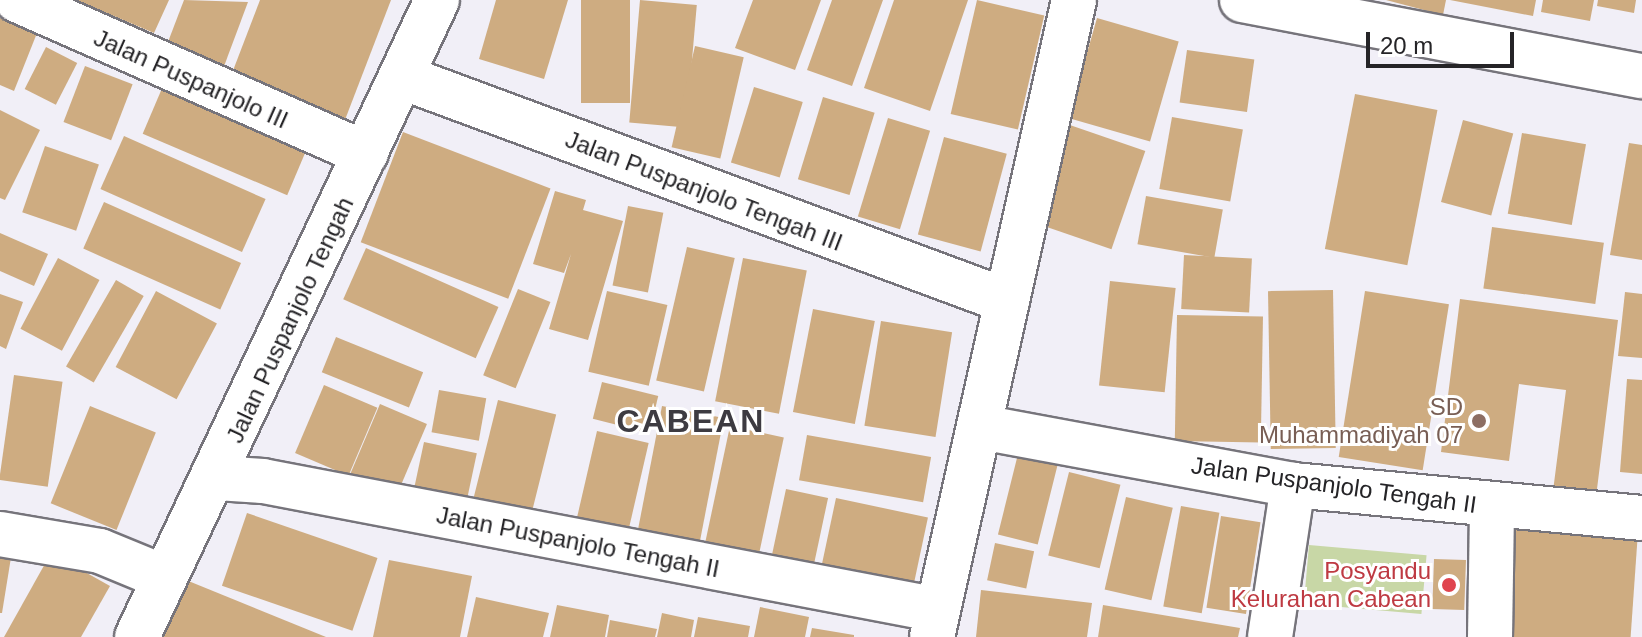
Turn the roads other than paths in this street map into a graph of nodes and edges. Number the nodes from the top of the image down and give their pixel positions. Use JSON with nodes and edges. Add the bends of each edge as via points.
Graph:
{"nodes":[{"id":1,"x":17,"y":0,"type":"edge"},
{"id":2,"x":437,"y":0,"type":"edge"},
{"id":3,"x":1074,"y":0,"type":"edge"},
{"id":4,"x":1242,"y":0,"type":"edge"},
{"id":5,"x":1642,"y":76,"type":"edge"},
{"id":6,"x":402,"y":77,"type":"junction"},
{"id":7,"x":366,"y":154,"type":"junction"},
{"id":8,"x":1007,"y":301,"type":"junction"},
{"id":9,"x":980,"y":427,"type":"junction"},
{"id":10,"x":217,"y":478,"type":"junction"},
{"id":11,"x":1293,"y":485,"type":"junction"},
{"id":12,"x":1492,"y":507,"type":"junction"},
{"id":13,"x":1642,"y":518,"type":"edge"},
{"id":14,"x":0,"y":534,"type":"edge"},
{"id":15,"x":163,"y":577,"type":"junction"},
{"id":16,"x":935,"y":624,"type":"edge"},
{"id":17,"x":137,"y":637,"type":"edge"},
{"id":18,"x":1270,"y":637,"type":"edge"},
{"id":19,"x":1490,"y":637,"type":"edge"}],
"edges":[{"from":1,"to":7,"type":"street","name":"Jalan Puspanjolo III"},
{"from":2,"to":6,"type":"street","name":"Jalan Puspanjolo Tengah"},
{"from":3,"to":8,"type":"street"},
{"from":4,"to":5,"type":"street"},
{"from":6,"to":7,"type":"street","name":"Jalan Puspanjolo Tengah"},
{"from":6,"to":8,"type":"street","name":"Jalan Puspanjolo Tengah III"},
{"from":7,"to":10,"type":"street","name":"Jalan Puspanjolo Tengah"},
{"from":8,"to":9,"type":"street"},
{"from":9,"to":11,"type":"street","name":"Jalan Puspanjolo Tengah II"},
{"from":9,"to":16,"type":"street"},
{"from":10,"to":15,"type":"street","name":"Jalan Puspanjolo Tengah"},
{"from":10,"to":16,"type":"street","name":"Jalan Puspanjolo Tengah II","via":[[263,481]]},
{"from":11,"to":12,"type":"street","name":"Jalan Puspanjolo Tengah II"},
{"from":11,"to":18,"type":"street"},
{"from":12,"to":13,"type":"street","name":"Jalan Puspanjolo Tengah II"},
{"from":12,"to":19,"type":"street"},
{"from":14,"to":15,"type":"street","via":[[100,551]]},
{"from":15,"to":17,"type":"street","name":"Jalan Puspanjolo Tengah"}]}
